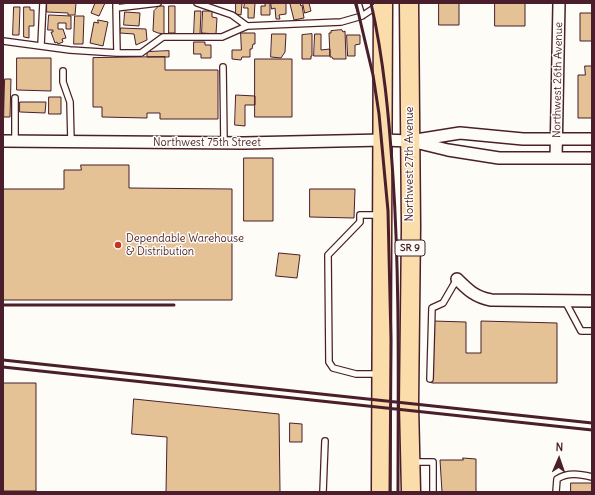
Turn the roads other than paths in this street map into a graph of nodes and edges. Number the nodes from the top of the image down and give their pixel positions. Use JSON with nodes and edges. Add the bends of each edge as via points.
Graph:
{"nodes":[{"id":1,"x":43,"y":3,"type":"edge"},
{"id":2,"x":158,"y":3,"type":"edge"},
{"id":3,"x":197,"y":3,"type":"edge"},
{"id":4,"x":358,"y":3,"type":"edge"},
{"id":5,"x":382,"y":3,"type":"edge"},
{"id":6,"x":409,"y":3,"type":"edge"},
{"id":7,"x":559,"y":3,"type":"edge"},
{"id":8,"x":116,"y":6,"type":"edge"},
{"id":9,"x":362,"y":16,"type":"junction"},
{"id":10,"x":247,"y":26,"type":"junction"},
{"id":11,"x":3,"y":41,"type":"edge"},
{"id":12,"x":41,"y":45,"type":"junction"},
{"id":13,"x":117,"y":53,"type":"junction"},
{"id":14,"x":223,"y":68,"type":"dead end"},
{"id":15,"x":63,"y":71,"type":"dead end"},
{"id":16,"x":15,"y":98,"type":"dead end"},
{"id":17,"x":557,"y":139,"type":"junction"},
{"id":18,"x":592,"y":139,"type":"edge"},
{"id":19,"x":383,"y":140,"type":"junction"},
{"id":20,"x":3,"y":141,"type":"edge"},
{"id":21,"x":15,"y":141,"type":"junction"},
{"id":22,"x":410,"y":141,"type":"junction"},
{"id":23,"x":71,"y":142,"type":"junction"},
{"id":24,"x":224,"y":143,"type":"junction"},
{"id":25,"x":556,"y":158,"type":"junction"},
{"id":26,"x":592,"y":158,"type":"edge"},
{"id":27,"x":382,"y":215,"type":"junction"},
{"id":28,"x":457,"y":279,"type":"joint"},
{"id":29,"x":565,"y":301,"type":"junction"},
{"id":30,"x":592,"y":301,"type":"edge"},
{"id":31,"x":592,"y":331,"type":"edge"},
{"id":32,"x":381,"y":374,"type":"junction"},
{"id":33,"x":430,"y":379,"type":"dead end"},
{"id":34,"x":325,"y":441,"type":"dead end"},
{"id":35,"x":410,"y":462,"type":"junction"},
{"id":36,"x":592,"y":477,"type":"edge"},
{"id":37,"x":323,"y":492,"type":"edge"},
{"id":38,"x":381,"y":492,"type":"edge"},
{"id":39,"x":411,"y":492,"type":"edge"},
{"id":40,"x":433,"y":492,"type":"edge"},
{"id":41,"x":556,"y":492,"type":"edge"}],
"edges":[{"from":1,"to":12,"type":"lane"},
{"from":2,"to":8,"type":"lane"},
{"from":3,"to":10,"type":"lane","via":[[232,15]]},
{"from":4,"to":9,"type":"lane"},
{"from":5,"to":9,"type":"lane"},
{"from":5,"to":19,"type":"main road","number":"SR 9"},
{"from":6,"to":22,"type":"main road","name":"Northwest 27th Avenue","number":"SR 9"},
{"from":7,"to":17,"type":"street","name":"Northwest 26th Avenue"},
{"from":8,"to":13,"type":"lane"},
{"from":9,"to":10,"type":"lane","via":[[341,22]]},
{"from":10,"to":13,"type":"lane","via":[[222,38],[162,37],[141,52]]},
{"from":11,"to":12,"type":"lane"},
{"from":12,"to":13,"type":"lane"},
{"from":14,"to":24,"type":"lane"},
{"from":15,"to":23,"type":"lane","via":[[63,82],[70,102]]},
{"from":16,"to":21,"type":"lane"},
{"from":17,"to":18,"type":"street","name":"Northwest 75th Street"},
{"from":17,"to":22,"type":"street","name":"Northwest 75th Street","via":[[523,139],[460,133]]},
{"from":17,"to":25,"type":"street","name":"Northwest 26th Avenue"},
{"from":19,"to":22,"type":"street","name":"Northwest 75th Street"},
{"from":19,"to":24,"type":"street","name":"Northwest 75th Street"},
{"from":19,"to":27,"type":"main road","number":"SR 9"},
{"from":20,"to":21,"type":"street","name":"Northwest 75th Street"},
{"from":21,"to":23,"type":"street","name":"Northwest 75th Street"},
{"from":22,"to":25,"type":"street","name":"Northwest 75th Street","via":[[499,158]]},
{"from":22,"to":35,"type":"main road","name":"Northwest 27th Avenue","number":"SR 9"},
{"from":23,"to":24,"type":"street","name":"Northwest 75th Street"},
{"from":25,"to":26,"type":"street","name":"Northwest 75th Street"},
{"from":27,"to":32,"type":"main road","number":"SR 9"},
{"from":27,"to":32,"type":"lane","via":[[360,216],[360,222],[328,255],[329,362],[333,368],[356,374]]},
{"from":28,"to":29,"type":"street","via":[[469,292],[483,298],[504,301]]},
{"from":28,"to":33,"type":"lane","via":[[444,303],[432,308]]},
{"from":29,"to":30,"type":"street"},
{"from":29,"to":31,"type":"lane","via":[[581,331]]},
{"from":32,"to":38,"type":"main road","number":"SR 9"},
{"from":34,"to":37,"type":"lane"},
{"from":35,"to":39,"type":"main road","name":"Northwest 27th Avenue","number":"SR 9"},
{"from":35,"to":40,"type":"lane","via":[[433,462]]},
{"from":36,"to":41,"type":"lane","via":[[562,475],[556,479]]}]}
